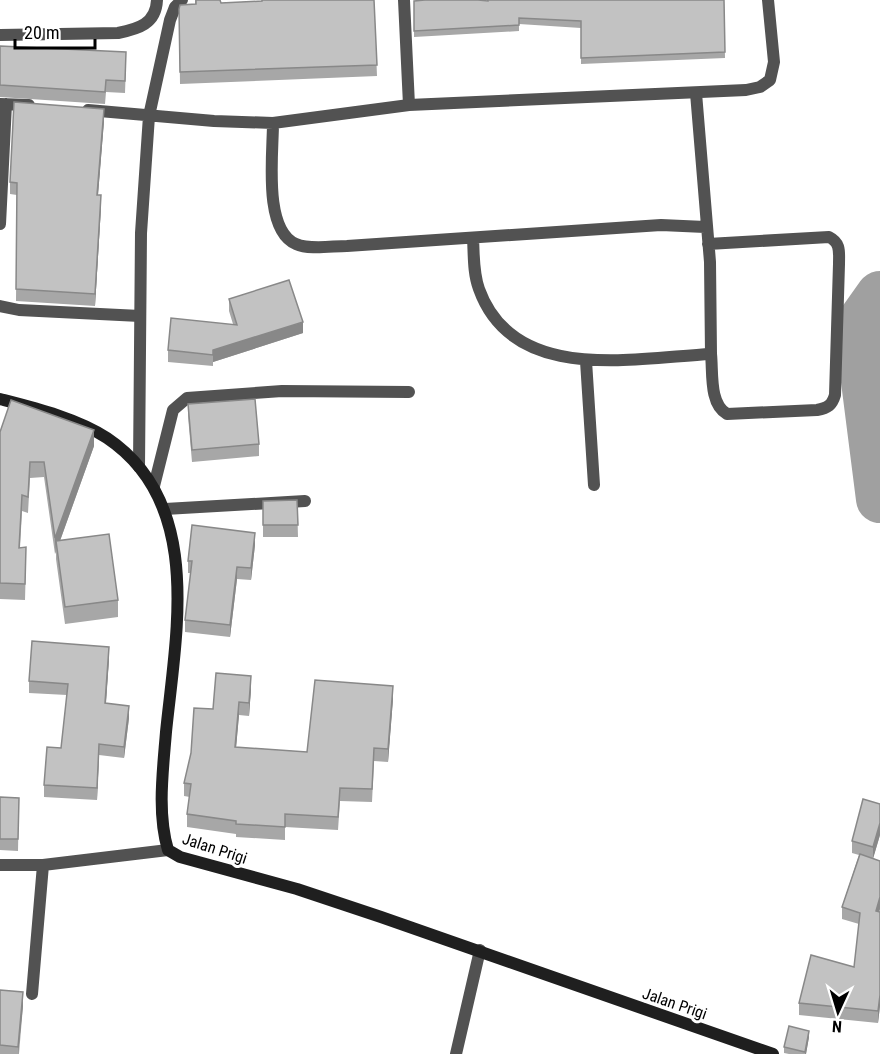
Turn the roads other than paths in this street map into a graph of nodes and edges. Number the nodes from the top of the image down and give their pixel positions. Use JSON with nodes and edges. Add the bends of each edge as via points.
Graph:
{"nodes":[{"id":1,"x":157,"y":0,"type":"edge"},
{"id":2,"x":182,"y":0,"type":"edge"},
{"id":3,"x":404,"y":0,"type":"edge"},
{"id":4,"x":768,"y":0,"type":"edge"},
{"id":5,"x":0,"y":35,"type":"edge"},
{"id":6,"x":696,"y":93,"type":"junction"},
{"id":7,"x":3,"y":104,"type":"edge"},
{"id":8,"x":409,"y":105,"type":"junction"},
{"id":9,"x":47,"y":106,"type":"edge"},
{"id":10,"x":79,"y":109,"type":"edge"},
{"id":11,"x":149,"y":116,"type":"junction"},
{"id":12,"x":273,"y":123,"type":"junction"},
{"id":13,"x":0,"y":224,"type":"edge"},
{"id":14,"x":705,"y":227,"type":"junction"},
{"id":15,"x":472,"y":238,"type":"junction"},
{"id":16,"x":708,"y":244,"type":"junction"},
{"id":17,"x":0,"y":306,"type":"edge"},
{"id":18,"x":140,"y":316,"type":"junction"},
{"id":19,"x":711,"y":354,"type":"junction"},
{"id":20,"x":586,"y":361,"type":"junction"},
{"id":21,"x":409,"y":392,"type":"dead end"},
{"id":22,"x":0,"y":399,"type":"edge"},
{"id":23,"x":139,"y":467,"type":"junction"},
{"id":24,"x":594,"y":485,"type":"dead end"},
{"id":25,"x":154,"y":486,"type":"junction"},
{"id":26,"x":305,"y":501,"type":"dead end"},
{"id":27,"x":165,"y":509,"type":"junction"},
{"id":28,"x":168,"y":850,"type":"junction"},
{"id":29,"x":0,"y":865,"type":"edge"},
{"id":30,"x":43,"y":865,"type":"junction"},
{"id":31,"x":480,"y":950,"type":"junction"},
{"id":32,"x":32,"y":994,"type":"dead end"},
{"id":33,"x":456,"y":1054,"type":"edge"},
{"id":34,"x":773,"y":1054,"type":"edge"}],
"edges":[{"from":1,"to":5,"type":"street","via":[[148,23],[133,30]]},
{"from":2,"to":11,"type":"street","via":[[170,20]]},
{"from":3,"to":8,"type":"street"},
{"from":4,"to":6,"type":"street","via":[[774,62],[770,80],[746,90]]},
{"from":6,"to":8,"type":"street"},
{"from":6,"to":14,"type":"street"},
{"from":7,"to":9,"type":"street"},
{"from":7,"to":13,"type":"street"},
{"from":8,"to":12,"type":"street"},
{"from":10,"to":11,"type":"street"},
{"from":11,"to":12,"type":"street"},
{"from":11,"to":18,"type":"street"},
{"from":12,"to":15,"type":"street","via":[[273,196],[276,223],[285,238],[298,245],[347,246]]},
{"from":14,"to":15,"type":"street","via":[[661,225]]},
{"from":14,"to":16,"type":"street"},
{"from":15,"to":20,"type":"street","via":[[478,288],[490,313],[529,348]]},
{"from":16,"to":19,"type":"street"},
{"from":16,"to":19,"type":"street","via":[[829,237],[836,240],[839,264],[833,402],[817,410],[727,414],[718,406]]},
{"from":17,"to":18,"type":"street"},
{"from":18,"to":23,"type":"street"},
{"from":19,"to":20,"type":"street"},
{"from":20,"to":24,"type":"street"},
{"from":21,"to":25,"type":"street","via":[[282,391],[187,398],[173,410]]},
{"from":22,"to":23,"type":"street","name":"Jalan Prigi","via":[[69,420],[105,437]]},
{"from":23,"to":25,"type":"street","name":"Jalan Prigi"},
{"from":25,"to":27,"type":"street","name":"Jalan Prigi"},
{"from":26,"to":27,"type":"street"},
{"from":27,"to":28,"type":"street","name":"Jalan Prigi","via":[[176,548],[177,591],[164,761],[163,832]]},
{"from":28,"to":30,"type":"street"},
{"from":28,"to":31,"type":"street","name":"Jalan Prigi","via":[[180,857],[297,889]]},
{"from":29,"to":30,"type":"street"},
{"from":30,"to":32,"type":"street"},
{"from":31,"to":33,"type":"street"},
{"from":31,"to":34,"type":"street","name":"Jalan Prigi"}]}
